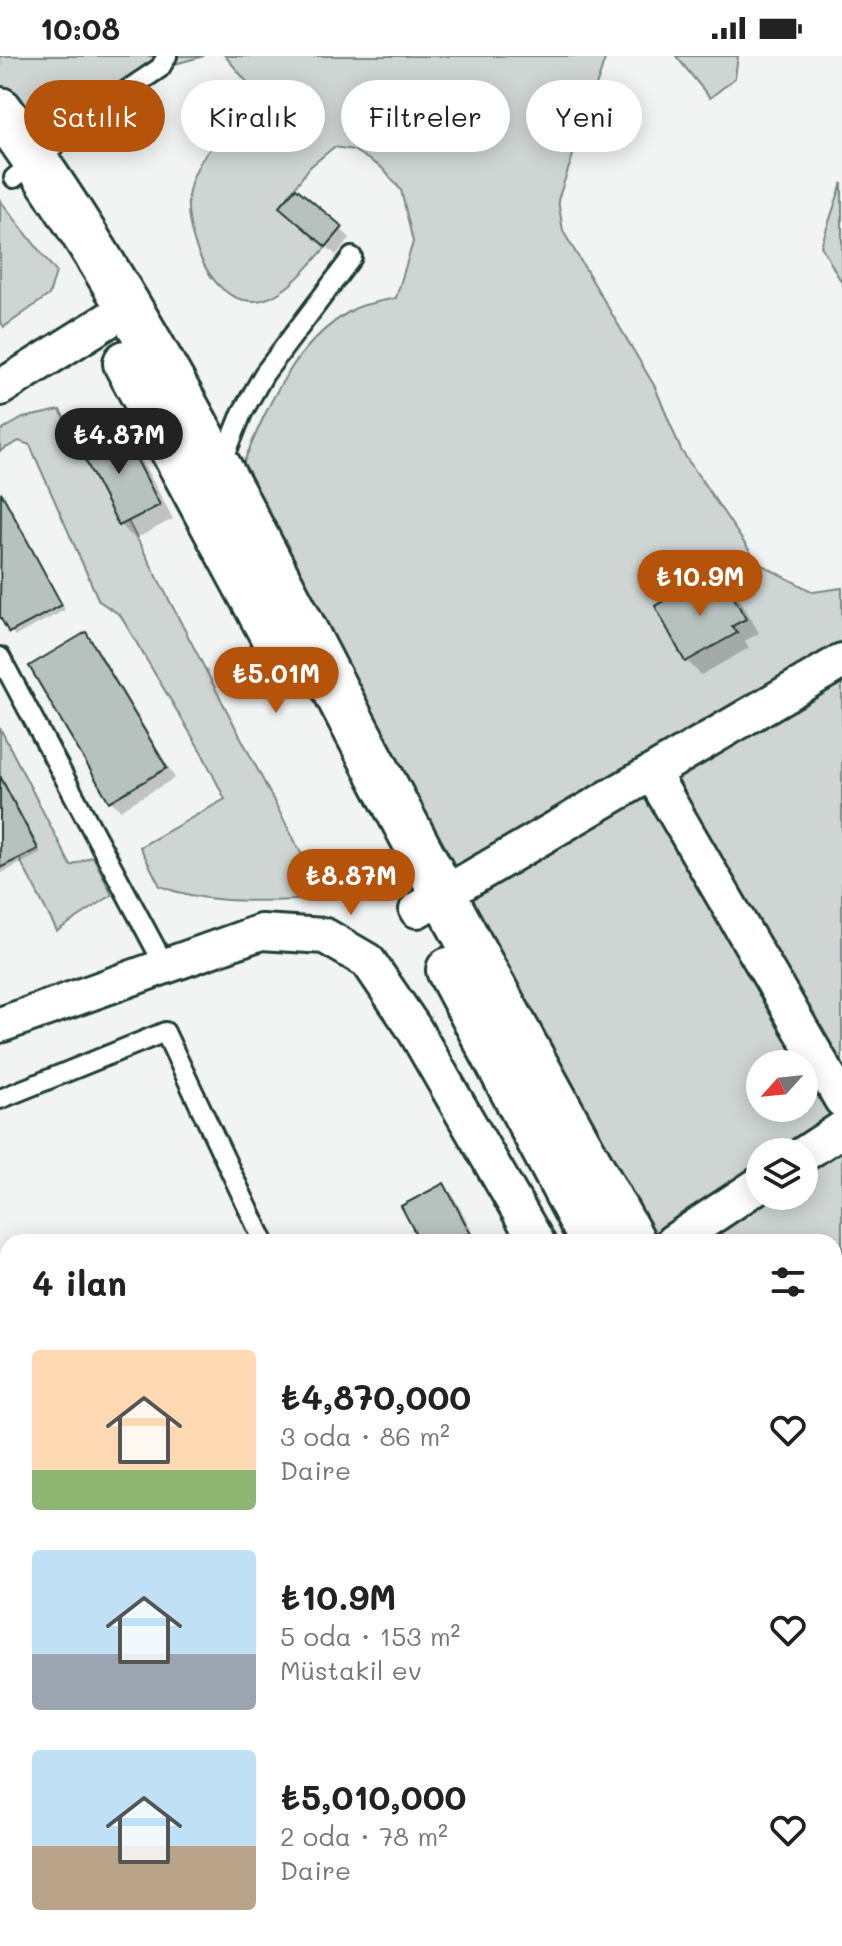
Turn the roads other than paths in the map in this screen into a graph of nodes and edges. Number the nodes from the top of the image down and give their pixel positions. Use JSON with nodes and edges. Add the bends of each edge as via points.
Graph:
{"nodes":[{"id":1,"x":167,"y":56,"type":"edge"},
{"id":2,"x":0,"y":110,"type":"edge"},
{"id":3,"x":17,"y":166,"type":"edge"},
{"id":4,"x":352,"y":257,"type":"dead end"},
{"id":5,"x":117,"y":314,"type":"junction"},
{"id":6,"x":0,"y":388,"type":"edge"},
{"id":7,"x":211,"y":484,"type":"junction"},
{"id":8,"x":0,"y":657,"type":"edge"},
{"id":9,"x":838,"y":672,"type":"edge"},
{"id":10,"x":652,"y":773,"type":"junction"},
{"id":11,"x":430,"y":903,"type":"junction"},
{"id":12,"x":165,"y":966,"type":"junction"},
{"id":13,"x":0,"y":1025,"type":"edge"},
{"id":14,"x":0,"y":1099,"type":"edge"},
{"id":15,"x":842,"y":1100,"type":"edge"},
{"id":16,"x":842,"y":1129,"type":"edge"},
{"id":17,"x":818,"y":1145,"type":"edge"},
{"id":18,"x":746,"y":1193,"type":"edge"},
{"id":19,"x":260,"y":1234,"type":"edge"},
{"id":20,"x":532,"y":1234,"type":"edge"},
{"id":21,"x":589,"y":1234,"type":"edge"},
{"id":22,"x":628,"y":1234,"type":"edge"},
{"id":23,"x":685,"y":1234,"type":"edge"}],
"edges":[{"from":1,"to":3,"type":"lane","via":[[160,68]]},
{"from":2,"to":3,"type":"main road"},
{"from":3,"to":5,"type":"main road"},
{"from":4,"to":7,"type":"lane","via":[[264,374]]},
{"from":5,"to":6,"type":"street"},
{"from":5,"to":7,"type":"main road"},
{"from":7,"to":11,"type":"main road"},
{"from":8,"to":12,"type":"lane"},
{"from":9,"to":10,"type":"street"},
{"from":10,"to":11,"type":"street"},
{"from":10,"to":15,"type":"street"},
{"from":11,"to":21,"type":"main road"},
{"from":11,"to":22,"type":"main road"},
{"from":12,"to":13,"type":"street"},
{"from":12,"to":20,"type":"street","via":[[261,932],[325,936],[368,961],[413,1027]]},
{"from":14,"to":19,"type":"lane","via":[[165,1032]]},
{"from":16,"to":17,"type":"street"},
{"from":18,"to":23,"type":"street"}]}
